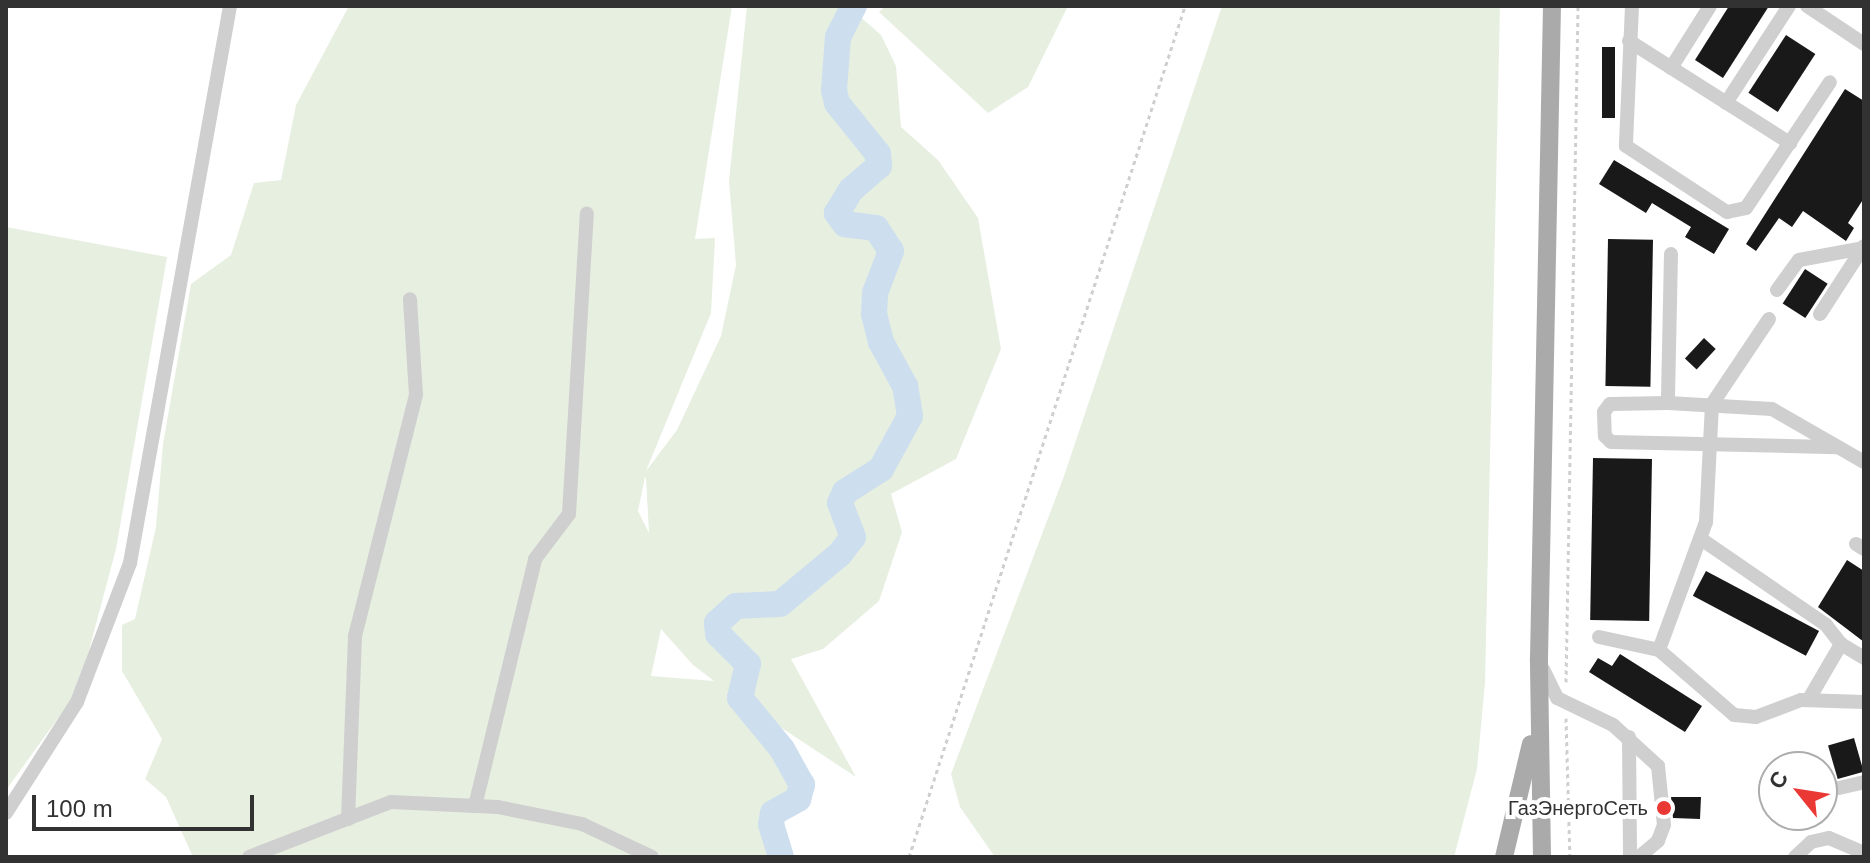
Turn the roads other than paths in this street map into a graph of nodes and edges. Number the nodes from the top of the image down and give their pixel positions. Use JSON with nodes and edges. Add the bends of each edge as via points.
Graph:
{"nodes":[{"id":1,"x":230,"y":6,"type":"edge"},
{"id":2,"x":1552,"y":6,"type":"edge"},
{"id":3,"x":1632,"y":6,"type":"edge"},
{"id":4,"x":1710,"y":6,"type":"edge"},
{"id":5,"x":1788,"y":6,"type":"edge"},
{"id":6,"x":1807,"y":6,"type":"edge"},
{"id":7,"x":1629,"y":41,"type":"junction"},
{"id":8,"x":1864,"y":44,"type":"edge"},
{"id":9,"x":1671,"y":68,"type":"junction"},
{"id":10,"x":1830,"y":82,"type":"dead end"},
{"id":11,"x":1726,"y":103,"type":"junction"},
{"id":12,"x":1790,"y":143,"type":"junction"},
{"id":13,"x":587,"y":214,"type":"dead end"},
{"id":14,"x":1863,"y":247,"type":"edge"},
{"id":15,"x":1671,"y":254,"type":"dead end"},
{"id":16,"x":1777,"y":290,"type":"dead end"},
{"id":17,"x":410,"y":299,"type":"dead end"},
{"id":18,"x":1820,"y":314,"type":"dead end"},
{"id":19,"x":1769,"y":319,"type":"dead end"},
{"id":20,"x":1668,"y":403,"type":"junction"},
{"id":21,"x":1712,"y":404,"type":"junction"},
{"id":22,"x":1712,"y":444,"type":"junction"},
{"id":23,"x":1838,"y":447,"type":"junction"},
{"id":24,"x":1864,"y":462,"type":"edge"},
{"id":25,"x":1701,"y":539,"type":"junction"},
{"id":26,"x":1599,"y":637,"type":"dead end"},
{"id":27,"x":1841,"y":644,"type":"junction"},
{"id":28,"x":1659,"y":650,"type":"junction"},
{"id":29,"x":1539,"y":658,"type":"junction"},
{"id":30,"x":1864,"y":658,"type":"edge"},
{"id":31,"x":1809,"y":699,"type":"junction"},
{"id":32,"x":1864,"y":702,"type":"edge"},
{"id":33,"x":1629,"y":737,"type":"junction"},
{"id":34,"x":1864,"y":782,"type":"edge"},
{"id":35,"x":1839,"y":788,"type":"dead end"},
{"id":36,"x":475,"y":806,"type":"junction"},
{"id":37,"x":6,"y":813,"type":"edge"},
{"id":38,"x":348,"y":819,"type":"junction"},
{"id":39,"x":1864,"y":853,"type":"edge"},
{"id":40,"x":249,"y":857,"type":"edge"},
{"id":41,"x":652,"y":857,"type":"edge"},
{"id":42,"x":1504,"y":857,"type":"edge"},
{"id":43,"x":1542,"y":857,"type":"edge"},
{"id":44,"x":1630,"y":857,"type":"edge"},
{"id":45,"x":1639,"y":857,"type":"edge"},
{"id":46,"x":1795,"y":857,"type":"edge"}],
"edges":[{"from":1,"to":37,"type":"street","via":[[130,563],[77,702]]},
{"from":2,"to":29,"type":"main road"},
{"from":3,"to":7,"type":"street"},
{"from":4,"to":9,"type":"street"},
{"from":5,"to":11,"type":"street"},
{"from":6,"to":8,"type":"street"},
{"from":7,"to":9,"type":"street"},
{"from":7,"to":12,"type":"street","via":[[1624,131],[1632,154],[1734,214],[1746,208]]},
{"from":9,"to":11,"type":"street"},
{"from":10,"to":12,"type":"street"},
{"from":11,"to":12,"type":"street"},
{"from":13,"to":36,"type":"street","via":[[569,514],[535,559]]},
{"from":14,"to":16,"type":"street","via":[[1799,260]]},
{"from":14,"to":18,"type":"street"},
{"from":15,"to":20,"type":"street"},
{"from":17,"to":38,"type":"street","via":[[416,395],[355,636]]},
{"from":19,"to":21,"type":"street"},
{"from":20,"to":21,"type":"street"},
{"from":20,"to":22,"type":"street","via":[[1610,404],[1604,412],[1605,436],[1611,442]]},
{"from":21,"to":22,"type":"street"},
{"from":21,"to":23,"type":"street","via":[[1772,409]]},
{"from":22,"to":23,"type":"street"},
{"from":22,"to":25,"type":"street"},
{"from":23,"to":24,"type":"street"},
{"from":25,"to":27,"type":"street","via":[[1826,625]]},
{"from":25,"to":28,"type":"street"},
{"from":26,"to":28,"type":"street"},
{"from":27,"to":30,"type":"street"},
{"from":27,"to":31,"type":"street"},
{"from":28,"to":31,"type":"street","via":[[1734,715],[1756,717]]},
{"from":29,"to":33,"type":"street","via":[[1549,687],[1565,704]]},
{"from":29,"to":42,"type":"main road","via":[[1530,758]]},
{"from":29,"to":43,"type":"main road"},
{"from":31,"to":32,"type":"street"},
{"from":33,"to":44,"type":"street"},
{"from":33,"to":45,"type":"street","via":[[1651,755],[1664,780],[1662,834]]},
{"from":34,"to":35,"type":"street"},
{"from":36,"to":38,"type":"street","via":[[391,802]]},
{"from":36,"to":41,"type":"street","via":[[582,824]]},
{"from":38,"to":40,"type":"street"},
{"from":39,"to":46,"type":"street","via":[[1829,838],[1811,842]]}]}
